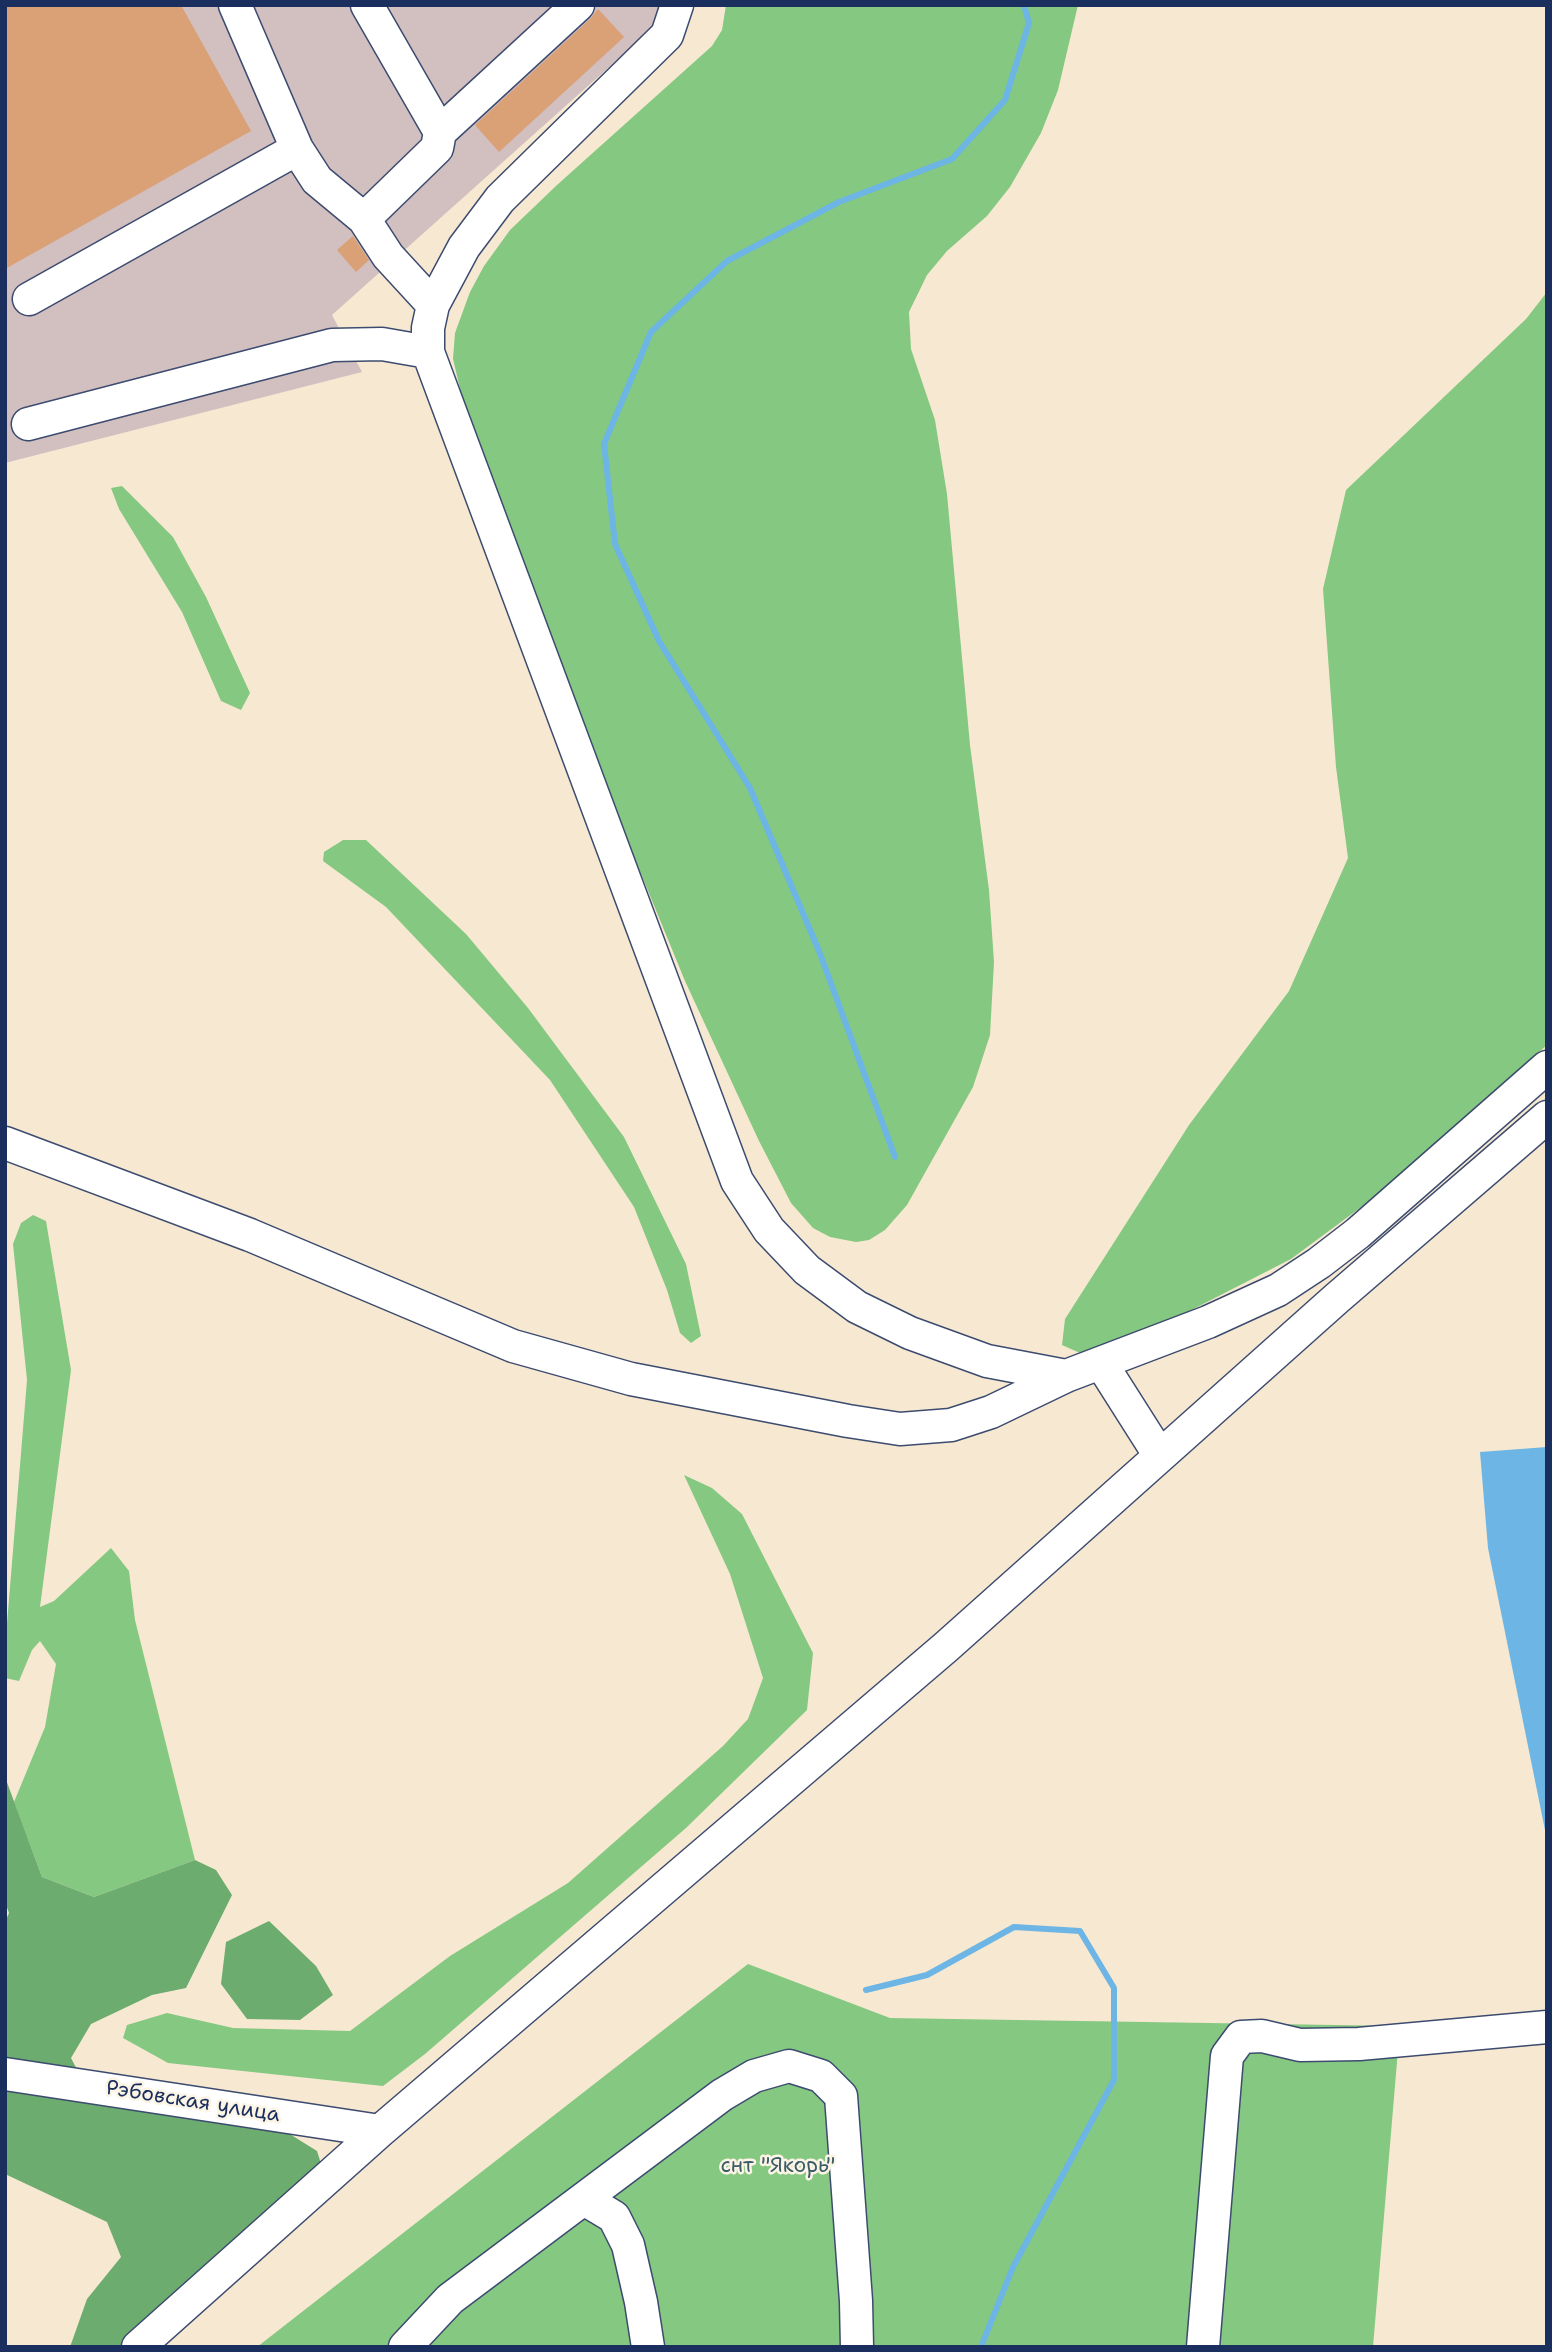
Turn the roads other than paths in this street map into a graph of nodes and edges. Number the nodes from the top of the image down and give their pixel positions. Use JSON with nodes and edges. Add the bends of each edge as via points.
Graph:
{"nodes":[{"id":1,"x":367,"y":5,"type":"edge"},
{"id":2,"x":578,"y":5,"type":"edge"},
{"id":3,"x":677,"y":5,"type":"edge"},
{"id":4,"x":237,"y":6,"type":"edge"},
{"id":5,"x":440,"y":132,"type":"junction"},
{"id":6,"x":297,"y":149,"type":"junction"},
{"id":7,"x":364,"y":219,"type":"junction"},
{"id":8,"x":29,"y":299,"type":"dead end"},
{"id":9,"x":433,"y":305,"type":"junction"},
{"id":10,"x":428,"y":352,"type":"junction"},
{"id":11,"x":28,"y":424,"type":"dead end"},
{"id":12,"x":1547,"y":1067,"type":"edge"},
{"id":13,"x":1547,"y":1117,"type":"edge"},
{"id":14,"x":5,"y":1143,"type":"edge"},
{"id":15,"x":1101,"y":1363,"type":"junction"},
{"id":16,"x":1066,"y":1376,"type":"junction"},
{"id":17,"x":1160,"y":1456,"type":"junction"},
{"id":18,"x":1547,"y":2027,"type":"edge"},
{"id":19,"x":5,"y":2074,"type":"edge"},
{"id":20,"x":380,"y":2131,"type":"junction"},
{"id":21,"x":584,"y":2199,"type":"junction"},
{"id":22,"x":138,"y":2347,"type":"edge"},
{"id":23,"x":405,"y":2347,"type":"edge"},
{"id":24,"x":648,"y":2347,"type":"edge"},
{"id":25,"x":857,"y":2347,"type":"edge"},
{"id":26,"x":1203,"y":2347,"type":"edge"}],
"edges":[{"from":1,"to":5,"type":"street"},
{"from":2,"to":5,"type":"street"},
{"from":3,"to":9,"type":"street","via":[[667,35],[500,199],[464,247]]},
{"from":4,"to":6,"type":"street"},
{"from":5,"to":7,"type":"street","via":[[438,148]]},
{"from":6,"to":7,"type":"street","via":[[317,180]]},
{"from":6,"to":8,"type":"street"},
{"from":7,"to":9,"type":"street","via":[[387,256]]},
{"from":9,"to":10,"type":"street"},
{"from":10,"to":11,"type":"street","via":[[382,344],[332,345]]},
{"from":10,"to":16,"type":"street","via":[[737,1181],[769,1230],[807,1270],[857,1307],[987,1362]]},
{"from":12,"to":15,"type":"street","via":[[1320,1264],[1278,1290],[1208,1322]]},
{"from":13,"to":17,"type":"street"},
{"from":14,"to":16,"type":"street","via":[[250,1235],[513,1346],[631,1379],[900,1429],[951,1424],[981,1415]]},
{"from":15,"to":16,"type":"street"},
{"from":15,"to":17,"type":"street"},
{"from":17,"to":20,"type":"street","via":[[946,1647]]},
{"from":18,"to":26,"type":"street","via":[[1359,2044],[1300,2045],[1262,2036],[1241,2037],[1227,2056]]},
{"from":19,"to":20,"type":"street","name":"Рэбовская улица"},
{"from":20,"to":22,"type":"street"},
{"from":21,"to":23,"type":"street","via":[[450,2299]]},
{"from":21,"to":24,"type":"street","via":[[614,2217],[628,2245]]},
{"from":21,"to":25,"type":"street","via":[[754,2076],[789,2066],[821,2076],[841,2096]]}]}
